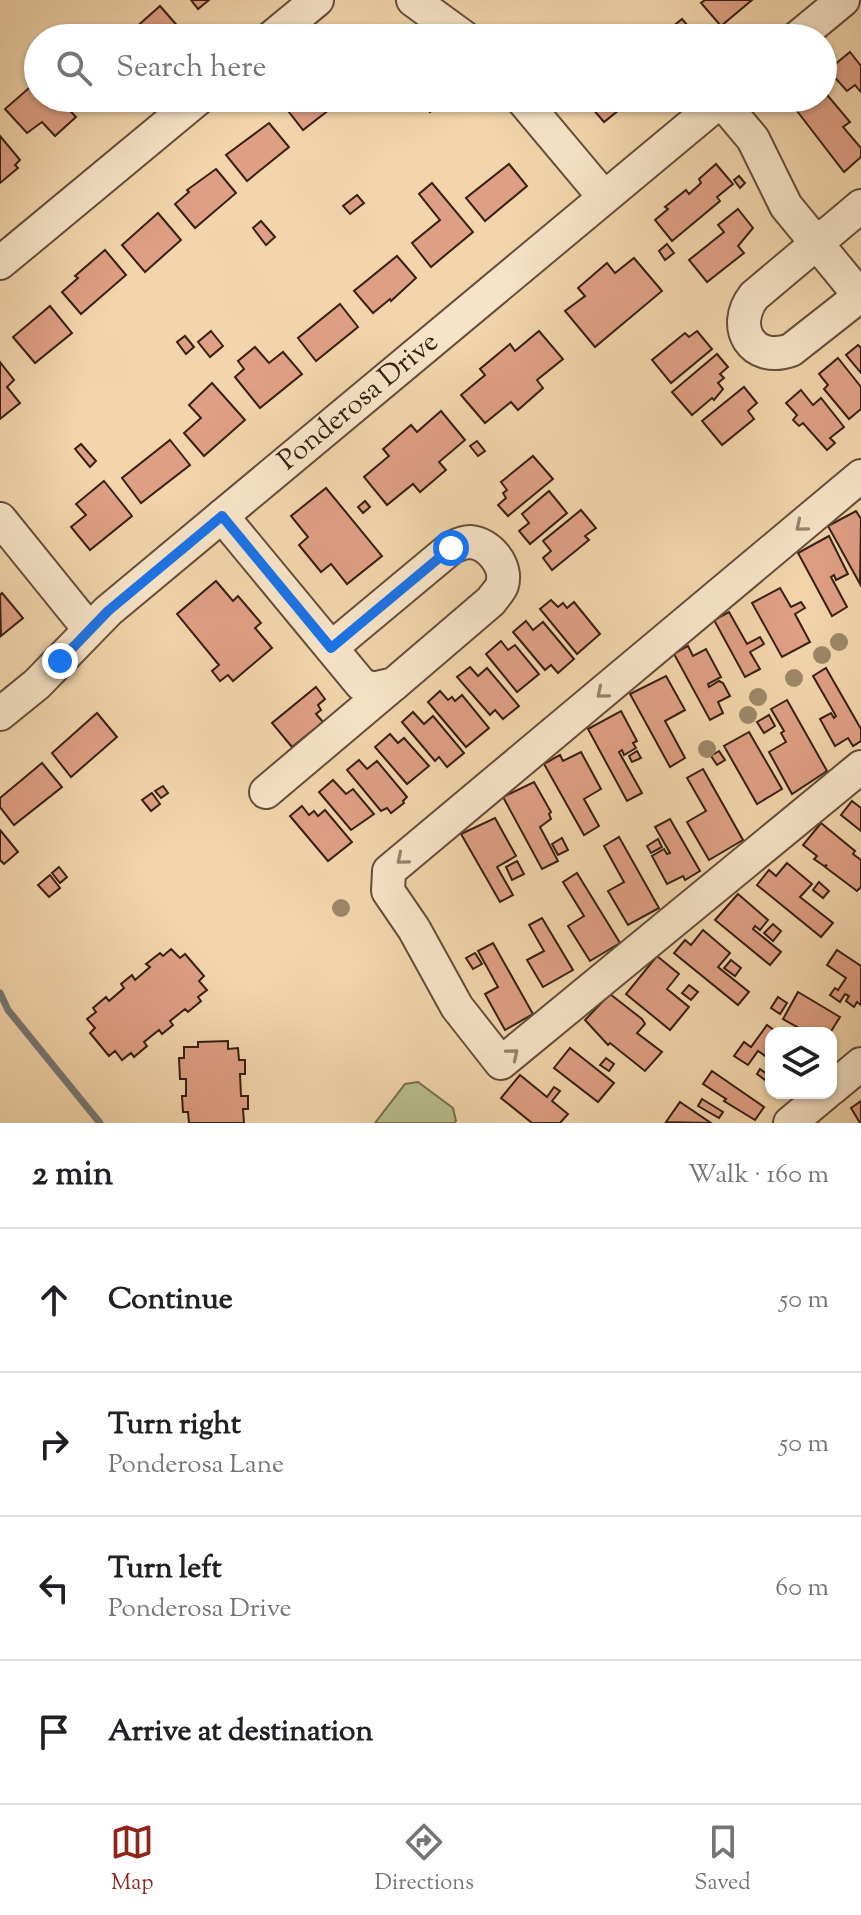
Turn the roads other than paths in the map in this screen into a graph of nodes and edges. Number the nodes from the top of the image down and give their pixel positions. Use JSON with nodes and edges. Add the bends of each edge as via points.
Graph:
{"nodes":[{"id":1,"x":317,"y":0,"type":"edge"},
{"id":2,"x":413,"y":0,"type":"edge"},
{"id":3,"x":843,"y":0,"type":"edge"},
{"id":4,"x":288,"y":24,"type":"edge"},
{"id":5,"x":446,"y":24,"type":"edge"},
{"id":6,"x":814,"y":24,"type":"edge"},
{"id":7,"x":182,"y":112,"type":"edge"},
{"id":8,"x":533,"y":112,"type":"edge"},
{"id":9,"x":706,"y":112,"type":"edge"},
{"id":10,"x":732,"y":112,"type":"edge"},
{"id":11,"x":604,"y":197,"type":"junction"},
{"id":12,"x":861,"y":206,"type":"edge"},
{"id":13,"x":817,"y":243,"type":"junction"},
{"id":14,"x":0,"y":263,"type":"edge"},
{"id":15,"x":860,"y":296,"type":"edge"},
{"id":16,"x":861,"y":476,"type":"edge"},
{"id":17,"x":222,"y":516,"type":"junction"},
{"id":18,"x":0,"y":519,"type":"edge"},
{"id":19,"x":89,"y":629,"type":"junction"},
{"id":20,"x":324,"y":641,"type":"junction"},
{"id":21,"x":394,"y":684,"type":"junction"},
{"id":22,"x":0,"y":714,"type":"edge"},
{"id":23,"x":861,"y":767,"type":"edge"},
{"id":24,"x":266,"y":792,"type":"dead end"},
{"id":25,"x":861,"y":1064,"type":"edge"},
{"id":26,"x":837,"y":1084,"type":"edge"},
{"id":27,"x":819,"y":1099,"type":"edge"},
{"id":28,"x":790,"y":1123,"type":"edge"}],
"edges":[{"from":1,"to":4,"type":"street"},
{"from":2,"to":5,"type":"street"},
{"from":3,"to":6,"type":"street"},
{"from":7,"to":14,"type":"street"},
{"from":8,"to":11,"type":"street"},
{"from":9,"to":11,"type":"street","name":"Ponderosa Drive"},
{"from":10,"to":13,"type":"street","via":[[753,139],[786,206]]},
{"from":11,"to":17,"type":"street","name":"Ponderosa Drive"},
{"from":12,"to":13,"type":"street"},
{"from":13,"to":15,"type":"street"},
{"from":13,"to":15,"type":"street","via":[[747,305],[747,338],[759,350],[791,350]]},
{"from":16,"to":23,"type":"street","one_way":true,"via":[[389,871],[388,891],[457,1007],[501,1063]]},
{"from":17,"to":19,"type":"street","name":"Ponderosa Drive"},
{"from":17,"to":20,"type":"street"},
{"from":18,"to":19,"type":"street"},
{"from":19,"to":22,"type":"street","name":"Ponderosa Drive"},
{"from":20,"to":21,"type":"street","via":[[361,684],[372,689]]},
{"from":20,"to":21,"type":"street","via":[[451,548],[478,543],[500,563],[501,587]]},
{"from":21,"to":24,"type":"street"},
{"from":25,"to":26,"type":"street"},
{"from":27,"to":28,"type":"street"}]}
